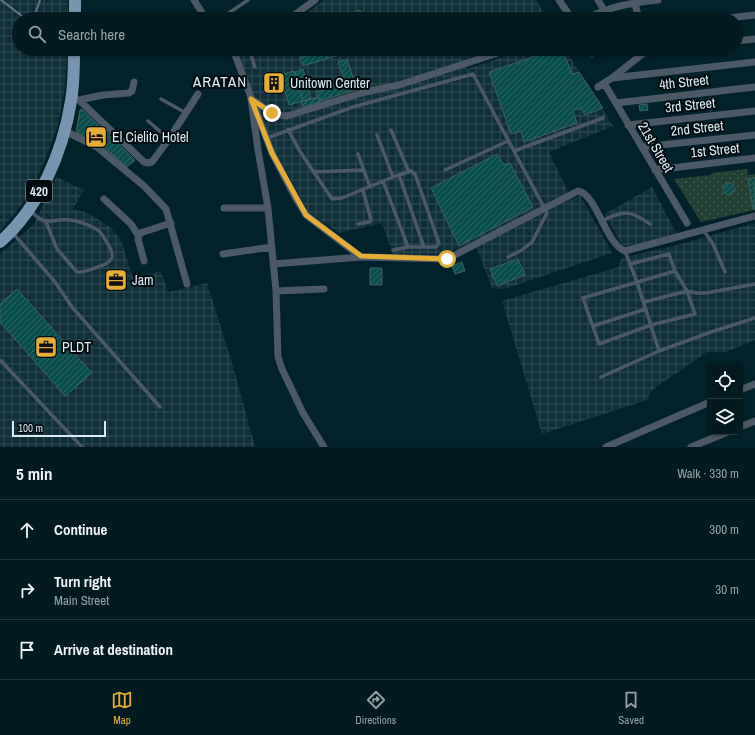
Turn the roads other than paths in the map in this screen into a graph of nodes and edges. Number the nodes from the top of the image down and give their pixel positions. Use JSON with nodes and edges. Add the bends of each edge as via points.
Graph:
{"nodes":[{"id":1,"x":75,"y":0,"type":"edge"},
{"id":2,"x":194,"y":0,"type":"edge"},
{"id":3,"x":248,"y":0,"type":"edge"},
{"id":4,"x":315,"y":0,"type":"edge"},
{"id":5,"x":559,"y":0,"type":"edge"},
{"id":6,"x":598,"y":0,"type":"edge"},
{"id":7,"x":658,"y":0,"type":"edge"},
{"id":8,"x":634,"y":1,"type":"edge"},
{"id":9,"x":604,"y":10,"type":"junction"},
{"id":10,"x":75,"y":12,"type":"edge"},
{"id":11,"x":202,"y":12,"type":"edge"},
{"id":12,"x":230,"y":12,"type":"edge"},
{"id":13,"x":299,"y":12,"type":"edge"},
{"id":14,"x":567,"y":12,"type":"edge"},
{"id":15,"x":600,"y":12,"type":"edge"},
{"id":16,"x":637,"y":12,"type":"edge"},
{"id":17,"x":755,"y":15,"type":"edge"},
{"id":18,"x":743,"y":16,"type":"edge"},
{"id":19,"x":755,"y":39,"type":"edge"},
{"id":20,"x":743,"y":40,"type":"edge"},
{"id":21,"x":74,"y":56,"type":"edge"},
{"id":22,"x":237,"y":56,"type":"edge"},
{"id":23,"x":251,"y":56,"type":"edge"},
{"id":24,"x":488,"y":56,"type":"edge"},
{"id":25,"x":638,"y":56,"type":"edge"},
{"id":26,"x":755,"y":62,"type":"edge"},
{"id":27,"x":255,"y":67,"type":"dead end"},
{"id":28,"x":612,"y":78,"type":"junction"},
{"id":29,"x":134,"y":82,"type":"dead end"},
{"id":30,"x":755,"y":87,"type":"edge"},
{"id":31,"x":198,"y":94,"type":"dead end"},
{"id":32,"x":161,"y":99,"type":"dead end"},
{"id":33,"x":251,"y":99,"type":"junction"},
{"id":34,"x":76,"y":100,"type":"junction"},
{"id":35,"x":616,"y":103,"type":"junction"},
{"id":36,"x":755,"y":111,"type":"edge"},
{"id":37,"x":186,"y":114,"type":"junction"},
{"id":38,"x":603,"y":118,"type":"dead end"},
{"id":39,"x":148,"y":121,"type":"dead end"},
{"id":40,"x":628,"y":125,"type":"junction"},
{"id":41,"x":288,"y":130,"type":"junction"},
{"id":42,"x":391,"y":130,"type":"dead end"},
{"id":43,"x":65,"y":131,"type":"junction"},
{"id":44,"x":377,"y":135,"type":"dead end"},
{"id":45,"x":755,"y":135,"type":"edge"},
{"id":46,"x":169,"y":138,"type":"junction"},
{"id":47,"x":267,"y":138,"type":"junction"},
{"id":48,"x":508,"y":141,"type":"junction"},
{"id":49,"x":642,"y":147,"type":"junction"},
{"id":50,"x":514,"y":151,"type":"junction"},
{"id":51,"x":358,"y":154,"type":"dead end"},
{"id":52,"x":755,"y":158,"type":"edge"},
{"id":53,"x":364,"y":170,"type":"junction"},
{"id":54,"x":445,"y":170,"type":"dead end"},
{"id":55,"x":655,"y":170,"type":"junction"},
{"id":56,"x":313,"y":172,"type":"junction"},
{"id":57,"x":409,"y":172,"type":"junction"},
{"id":58,"x":399,"y":175,"type":"junction"},
{"id":59,"x":393,"y":177,"type":"junction"},
{"id":60,"x":383,"y":181,"type":"junction"},
{"id":61,"x":370,"y":187,"type":"junction"},
{"id":62,"x":363,"y":190,"type":"junction"},
{"id":63,"x":104,"y":199,"type":"dead end"},
{"id":64,"x":224,"y":208,"type":"dead end"},
{"id":65,"x":268,"y":208,"type":"junction"},
{"id":66,"x":29,"y":209,"type":"junction"},
{"id":67,"x":544,"y":209,"type":"junction"},
{"id":68,"x":755,"y":216,"type":"edge"},
{"id":69,"x":602,"y":221,"type":"junction"},
{"id":70,"x":46,"y":222,"type":"junction"},
{"id":71,"x":170,"y":223,"type":"junction"},
{"id":72,"x":687,"y":223,"type":"dead end"},
{"id":73,"x":358,"y":224,"type":"dead end"},
{"id":74,"x":650,"y":224,"type":"dead end"},
{"id":75,"x":704,"y":231,"type":"junction"},
{"id":76,"x":12,"y":232,"type":"junction"},
{"id":77,"x":138,"y":235,"type":"junction"},
{"id":78,"x":0,"y":242,"type":"edge"},
{"id":79,"x":272,"y":247,"type":"junction"},
{"id":80,"x":408,"y":247,"type":"junction"},
{"id":81,"x":424,"y":247,"type":"junction"},
{"id":82,"x":393,"y":250,"type":"dead end"},
{"id":83,"x":625,"y":251,"type":"junction"},
{"id":84,"x":223,"y":254,"type":"dead end"},
{"id":85,"x":361,"y":256,"type":"junction"},
{"id":86,"x":508,"y":257,"type":"dead end"},
{"id":87,"x":144,"y":261,"type":"dead end"},
{"id":88,"x":273,"y":264,"type":"junction"},
{"id":89,"x":630,"y":264,"type":"junction"},
{"id":90,"x":675,"y":271,"type":"junction"},
{"id":91,"x":725,"y":272,"type":"dead end"},
{"id":92,"x":637,"y":282,"type":"junction"},
{"id":93,"x":187,"y":284,"type":"dead end"},
{"id":94,"x":755,"y":284,"type":"edge"},
{"id":95,"x":324,"y":289,"type":"dead end"},
{"id":96,"x":276,"y":291,"type":"junction"},
{"id":97,"x":687,"y":291,"type":"junction"},
{"id":98,"x":644,"y":302,"type":"junction"},
{"id":99,"x":646,"y":309,"type":"junction"},
{"id":100,"x":755,"y":318,"type":"edge"},
{"id":101,"x":651,"y":325,"type":"junction"},
{"id":102,"x":593,"y":326,"type":"junction"},
{"id":103,"x":659,"y":351,"type":"junction"},
{"id":104,"x":0,"y":360,"type":"edge"},
{"id":105,"x":600,"y":377,"type":"dead end"},
{"id":106,"x":755,"y":384,"type":"edge"},
{"id":107,"x":743,"y":389,"type":"edge"},
{"id":108,"x":707,"y":403,"type":"edge"},
{"id":109,"x":160,"y":407,"type":"dead end"},
{"id":110,"x":755,"y":421,"type":"edge"},
{"id":111,"x":743,"y":426,"type":"edge"},
{"id":112,"x":721,"y":435,"type":"edge"},
{"id":113,"x":82,"y":447,"type":"edge"},
{"id":114,"x":324,"y":447,"type":"edge"},
{"id":115,"x":606,"y":447,"type":"edge"},
{"id":116,"x":691,"y":447,"type":"edge"}],
"edges":[{"from":1,"to":10,"type":"main road"},
{"from":2,"to":11,"type":"street"},
{"from":3,"to":12,"type":"lane"},
{"from":4,"to":13,"type":"street"},
{"from":5,"to":14,"type":"street"},
{"from":6,"to":9,"type":"street"},
{"from":7,"to":8,"type":"street"},
{"from":8,"to":9,"type":"street"},
{"from":8,"to":16,"type":"street"},
{"from":9,"to":15,"type":"street"},
{"from":17,"to":18,"type":"street"},
{"from":19,"to":20,"type":"street"},
{"from":21,"to":34,"type":"main road","number":"420"},
{"from":22,"to":33,"type":"street"},
{"from":23,"to":27,"type":"lane"},
{"from":24,"to":33,"type":"street","via":[[399,85],[365,92],[287,116],[276,115]]},
{"from":25,"to":28,"type":"street","name":"21st Street"},
{"from":26,"to":28,"type":"street"},
{"from":28,"to":35,"type":"street","name":"21st Street","via":[[601,85]]},
{"from":29,"to":34,"type":"street","via":[[129,93]]},
{"from":30,"to":35,"type":"street","name":"4th Street"},
{"from":31,"to":37,"type":"street"},
{"from":32,"to":37,"type":"lane"},
{"from":33,"to":47,"type":"street"},
{"from":33,"to":65,"type":"street"},
{"from":34,"to":43,"type":"main road","number":"420"},
{"from":34,"to":46,"type":"street","via":[[144,162],[152,162]]},
{"from":35,"to":40,"type":"street","name":"21st Street"},
{"from":36,"to":40,"type":"street","name":"3rd Street"},
{"from":37,"to":46,"type":"street"},
{"from":38,"to":50,"type":"lane"},
{"from":39,"to":46,"type":"lane"},
{"from":40,"to":49,"type":"street","name":"21st Street"},
{"from":41,"to":47,"type":"lane"},
{"from":41,"to":48,"type":"lane","via":[[353,107],[473,74]]},
{"from":41,"to":56,"type":"lane"},
{"from":42,"to":57,"type":"lane"},
{"from":43,"to":66,"type":"main road","number":"420","via":[[47,178]]},
{"from":43,"to":71,"type":"street","via":[[97,147],[144,186],[166,209]]},
{"from":44,"to":59,"type":"lane"},
{"from":45,"to":49,"type":"street","name":"2nd Street"},
{"from":47,"to":85,"type":"street","via":[[272,153],[306,215]]},
{"from":48,"to":50,"type":"lane"},
{"from":48,"to":54,"type":"lane"},
{"from":49,"to":55,"type":"street","name":"21st Street"},
{"from":50,"to":67,"type":"lane"},
{"from":51,"to":53,"type":"lane"},
{"from":52,"to":55,"type":"street","name":"1st Street"},
{"from":53,"to":56,"type":"lane"},
{"from":53,"to":61,"type":"lane"},
{"from":55,"to":72,"type":"street","name":"21st Street"},
{"from":56,"to":62,"type":"lane","via":[[332,199]]},
{"from":57,"to":58,"type":"lane"},
{"from":57,"to":81,"type":"lane","via":[[415,174],[439,242],[436,247]]},
{"from":58,"to":59,"type":"lane"},
{"from":58,"to":81,"type":"lane"},
{"from":59,"to":60,"type":"lane"},
{"from":60,"to":61,"type":"lane"},
{"from":60,"to":80,"type":"lane"},
{"from":61,"to":62,"type":"lane"},
{"from":62,"to":73,"type":"lane","via":[[371,220]]},
{"from":63,"to":77,"type":"street","via":[[131,224]]},
{"from":64,"to":65,"type":"street"},
{"from":65,"to":79,"type":"street"},
{"from":66,"to":70,"type":"lane"},
{"from":66,"to":76,"type":"main road","number":"420"},
{"from":67,"to":69,"type":"street","via":[[578,191],[582,192]]},
{"from":67,"to":85,"type":"street","via":[[447,259]]},
{"from":67,"to":86,"type":"lane","via":[[547,213],[532,242]]},
{"from":68,"to":75,"type":"street"},
{"from":69,"to":74,"type":"lane","via":[[626,213],[638,216]]},
{"from":69,"to":83,"type":"street","via":[[613,241],[620,250]]},
{"from":70,"to":70,"type":"lane","via":[[71,220],[98,230],[111,248],[110,261],[77,272],[58,249]]},
{"from":71,"to":77,"type":"street"},
{"from":71,"to":93,"type":"street"},
{"from":75,"to":83,"type":"street"},
{"from":75,"to":91,"type":"lane","via":[[713,244]]},
{"from":76,"to":78,"type":"main road","number":"420"},
{"from":76,"to":109,"type":"lane","via":[[56,282],[72,307]]},
{"from":77,"to":87,"type":"street"},
{"from":79,"to":84,"type":"street"},
{"from":79,"to":88,"type":"street"},
{"from":80,"to":81,"type":"lane"},
{"from":80,"to":82,"type":"lane"},
{"from":83,"to":89,"type":"lane"},
{"from":85,"to":88,"type":"street"},
{"from":88,"to":96,"type":"street"},
{"from":89,"to":90,"type":"lane","via":[[669,254]]},
{"from":89,"to":92,"type":"lane"},
{"from":90,"to":92,"type":"lane"},
{"from":90,"to":97,"type":"lane"},
{"from":92,"to":98,"type":"lane"},
{"from":92,"to":102,"type":"lane","via":[[583,298]]},
{"from":94,"to":97,"type":"lane","via":[[697,293]]},
{"from":95,"to":96,"type":"street"},
{"from":96,"to":114,"type":"street","via":[[278,357],[304,413]]},
{"from":97,"to":98,"type":"lane"},
{"from":97,"to":101,"type":"lane","via":[[695,314]]},
{"from":98,"to":99,"type":"lane"},
{"from":99,"to":101,"type":"lane"},
{"from":99,"to":102,"type":"lane"},
{"from":100,"to":103,"type":"lane"},
{"from":101,"to":102,"type":"lane","via":[[599,344]]},
{"from":101,"to":103,"type":"lane"},
{"from":103,"to":105,"type":"lane"},
{"from":104,"to":113,"type":"lane"},
{"from":106,"to":107,"type":"street"},
{"from":108,"to":115,"type":"street"},
{"from":110,"to":111,"type":"street"},
{"from":112,"to":116,"type":"street"}]}
